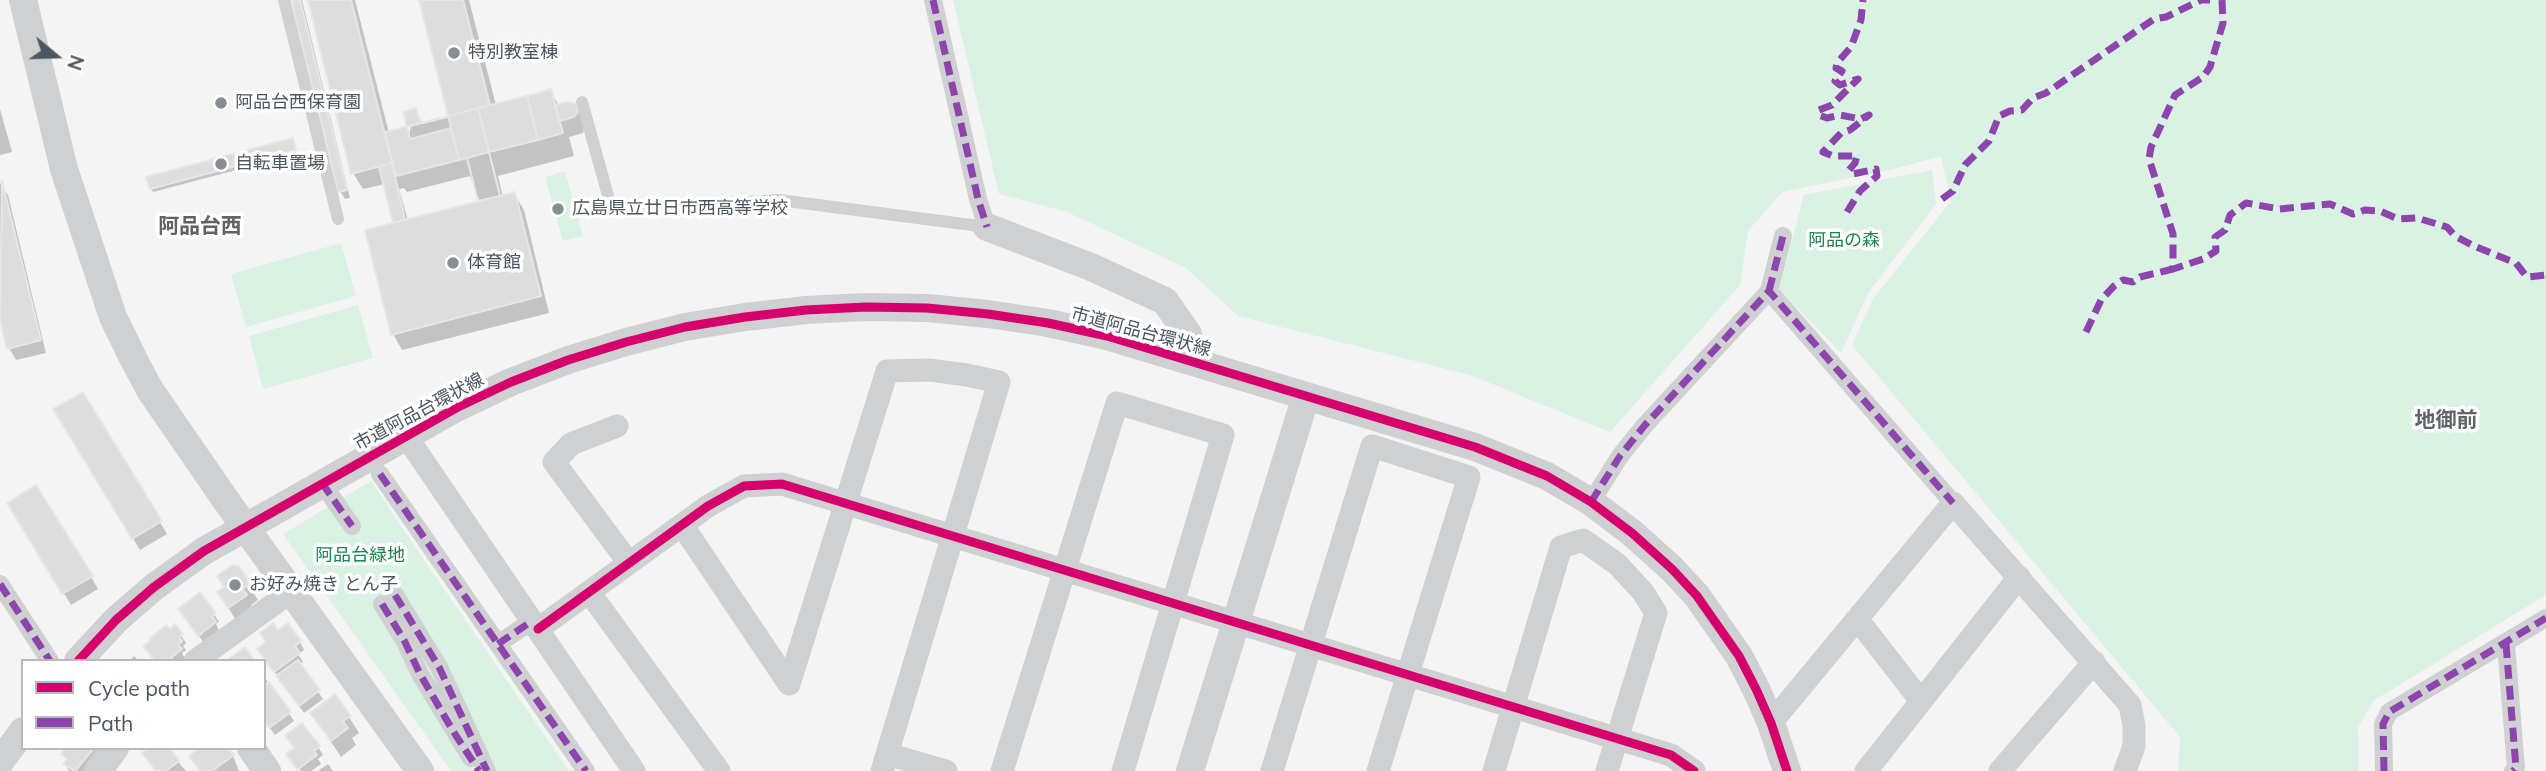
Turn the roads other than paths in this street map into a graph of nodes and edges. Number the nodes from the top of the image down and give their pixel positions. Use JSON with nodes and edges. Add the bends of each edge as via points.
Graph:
{"nodes":[{"id":1,"x":23,"y":0,"type":"edge"},
{"id":2,"x":284,"y":0,"type":"edge"},
{"id":3,"x":933,"y":0,"type":"edge"},
{"id":4,"x":582,"y":102,"type":"dead end"},
{"id":5,"x":338,"y":219,"type":"dead end"},
{"id":6,"x":987,"y":227,"type":"junction"},
{"id":7,"x":1783,"y":236,"type":"dead end"},
{"id":8,"x":1769,"y":291,"type":"junction"},
{"id":9,"x":1190,"y":360,"type":"junction"},
{"id":10,"x":1306,"y":396,"type":"junction"},
{"id":11,"x":617,"y":426,"type":"dead end"},
{"id":12,"x":406,"y":436,"type":"junction"},
{"id":13,"x":380,"y":474,"type":"dead end"},
{"id":14,"x":322,"y":483,"type":"junction"},
{"id":15,"x":1591,"y":502,"type":"junction"},
{"id":16,"x":845,"y":503,"type":"junction"},
{"id":17,"x":1952,"y":503,"type":"junction"},
{"id":18,"x":682,"y":524,"type":"junction"},
{"id":19,"x":352,"y":526,"type":"dead end"},
{"id":20,"x":246,"y":527,"type":"junction"},
{"id":21,"x":953,"y":536,"type":"junction"},
{"id":22,"x":629,"y":563,"type":"junction"},
{"id":23,"x":1065,"y":570,"type":"junction"},
{"id":24,"x":2019,"y":577,"type":"junction"},
{"id":25,"x":0,"y":584,"type":"edge"},
{"id":26,"x":292,"y":591,"type":"junction"},
{"id":27,"x":589,"y":592,"type":"junction"},
{"id":28,"x":1173,"y":603,"type":"junction"},
{"id":29,"x":2546,"y":618,"type":"edge"},
{"id":30,"x":1858,"y":620,"type":"junction"},
{"id":31,"x":1236,"y":623,"type":"junction"},
{"id":32,"x":535,"y":625,"type":"junction"},
{"id":33,"x":498,"y":644,"type":"junction"},
{"id":34,"x":2506,"y":644,"type":"junction"},
{"id":35,"x":1310,"y":645,"type":"junction"},
{"id":36,"x":49,"y":659,"type":"edge"},
{"id":37,"x":80,"y":659,"type":"edge"},
{"id":38,"x":198,"y":659,"type":"edge"},
{"id":39,"x":2094,"y":662,"type":"junction"},
{"id":40,"x":1408,"y":675,"type":"junction"},
{"id":41,"x":1921,"y":701,"type":"junction"},
{"id":42,"x":1513,"y":707,"type":"junction"},
{"id":43,"x":1771,"y":723,"type":"junction"},
{"id":44,"x":21,"y":735,"type":"edge"},
{"id":45,"x":1617,"y":739,"type":"junction"},
{"id":46,"x":252,"y":750,"type":"edge"},
{"id":47,"x":0,"y":762,"type":"edge"},
{"id":48,"x":884,"y":763,"type":"edge"},
{"id":49,"x":267,"y":771,"type":"edge"},
{"id":50,"x":419,"y":771,"type":"edge"},
{"id":51,"x":479,"y":771,"type":"edge"},
{"id":52,"x":486,"y":771,"type":"edge"},
{"id":53,"x":586,"y":771,"type":"edge"},
{"id":54,"x":634,"y":771,"type":"edge"},
{"id":55,"x":719,"y":771,"type":"edge"},
{"id":56,"x":946,"y":771,"type":"edge"},
{"id":57,"x":1002,"y":771,"type":"edge"},
{"id":58,"x":1123,"y":771,"type":"edge"},
{"id":59,"x":1190,"y":771,"type":"edge"},
{"id":60,"x":1272,"y":771,"type":"edge"},
{"id":61,"x":1378,"y":771,"type":"edge"},
{"id":62,"x":1494,"y":771,"type":"edge"},
{"id":63,"x":1606,"y":771,"type":"edge"},
{"id":64,"x":1694,"y":771,"type":"edge"},
{"id":65,"x":1787,"y":771,"type":"edge"},
{"id":66,"x":1866,"y":771,"type":"edge"},
{"id":67,"x":2000,"y":771,"type":"edge"},
{"id":68,"x":2125,"y":771,"type":"edge"},
{"id":69,"x":2385,"y":771,"type":"edge"},
{"id":70,"x":2513,"y":771,"type":"edge"}],
"edges":[{"from":1,"to":20,"type":"street","via":[[64,169],[113,317],[150,390]]},
{"from":2,"to":5,"type":"lane"},
{"from":3,"to":6,"type":"street"},
{"from":4,"to":6,"type":"lane","via":[[612,210],[779,200]]},
{"from":6,"to":9,"type":"street","via":[[1091,267],[1165,302],[1188,334]]},
{"from":7,"to":8,"type":"street"},
{"from":8,"to":15,"type":"street","via":[[1645,425]]},
{"from":8,"to":17,"type":"street"},
{"from":9,"to":10,"type":"street","name":"市道阿品台環状線"},
{"from":9,"to":12,"type":"street","name":"市道阿品台環状線","via":[[1107,336],[988,314],[866,307],[806,310],[685,327],[568,360],[511,382]]},
{"from":10,"to":15,"type":"street","name":"市道阿品台環状線","via":[[1500,455]]},
{"from":10,"to":31,"type":"street"},
{"from":11,"to":22,"type":"street","via":[[571,444],[554,462]]},
{"from":12,"to":14,"type":"street","name":"市道阿品台環状線"},
{"from":12,"to":32,"type":"street"},
{"from":13,"to":33,"type":"street"},
{"from":14,"to":19,"type":"street"},
{"from":14,"to":20,"type":"street","name":"市道阿品台環状線"},
{"from":15,"to":43,"type":"street","name":"市道阿品台環状線","via":[[1645,544],[1696,596],[1739,656]]},
{"from":16,"to":18,"type":"street","via":[[782,484],[744,486]]},
{"from":16,"to":18,"type":"street","via":[[789,684]]},
{"from":16,"to":21,"type":"street"},
{"from":16,"to":21,"type":"street","via":[[887,371],[929,370],[999,382]]},
{"from":17,"to":24,"type":"street"},
{"from":17,"to":30,"type":"street"},
{"from":18,"to":22,"type":"street"},
{"from":20,"to":26,"type":"street"},
{"from":20,"to":37,"type":"street","name":"市道阿品台環状線","via":[[154,587]]},
{"from":21,"to":23,"type":"street"},
{"from":21,"to":48,"type":"street"},
{"from":22,"to":27,"type":"street"},
{"from":23,"to":28,"type":"street"},
{"from":23,"to":28,"type":"street","via":[[1116,403],[1223,435]]},
{"from":23,"to":57,"type":"street"},
{"from":24,"to":39,"type":"street"},
{"from":24,"to":41,"type":"street"},
{"from":25,"to":36,"type":"street"},
{"from":26,"to":38,"type":"street"},
{"from":26,"to":50,"type":"street"},
{"from":27,"to":32,"type":"street"},
{"from":27,"to":55,"type":"street"},
{"from":28,"to":31,"type":"street"},
{"from":28,"to":58,"type":"street"},
{"from":29,"to":34,"type":"street"},
{"from":30,"to":41,"type":"street"},
{"from":30,"to":43,"type":"street"},
{"from":31,"to":35,"type":"street"},
{"from":31,"to":59,"type":"street"},
{"from":32,"to":33,"type":"street"},
{"from":32,"to":54,"type":"street"},
{"from":33,"to":53,"type":"street"},
{"from":34,"to":69,"type":"street","via":[[2389,712],[2383,724]]},
{"from":34,"to":70,"type":"street"},
{"from":35,"to":40,"type":"street"},
{"from":35,"to":40,"type":"street","via":[[1372,446],[1469,477]]},
{"from":35,"to":60,"type":"street"},
{"from":39,"to":67,"type":"street"},
{"from":39,"to":68,"type":"street","via":[[2130,705],[2134,746]]},
{"from":40,"to":42,"type":"street"},
{"from":40,"to":61,"type":"street"},
{"from":41,"to":66,"type":"street"},
{"from":42,"to":45,"type":"street"},
{"from":42,"to":45,"type":"street","via":[[1560,547],[1583,540],[1617,564],[1656,613]]},
{"from":42,"to":62,"type":"street"},
{"from":43,"to":65,"type":"street","name":"市道阿品台環状線"},
{"from":44,"to":47,"type":"street"},
{"from":45,"to":63,"type":"street"},
{"from":45,"to":64,"type":"street","via":[[1671,755]]},
{"from":46,"to":49,"type":"street"},
{"from":48,"to":56,"type":"street"},
{"from":51,"to":52,"type":"street","via":[[420,674],[389,600],[439,667]]}]}
